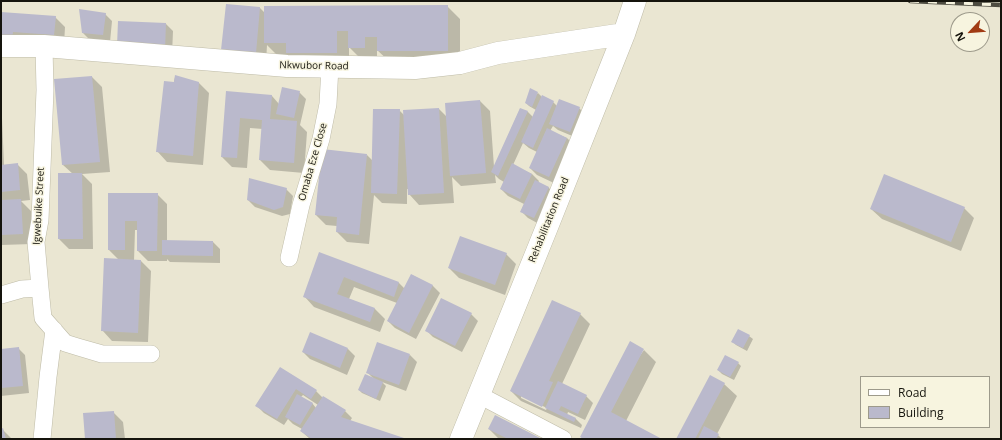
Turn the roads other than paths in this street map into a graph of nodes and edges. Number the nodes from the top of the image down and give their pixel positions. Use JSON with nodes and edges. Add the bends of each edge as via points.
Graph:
{"nodes":[{"id":1,"x":635,"y":1,"type":"edge"},
{"id":2,"x":624,"y":34,"type":"junction"},
{"id":3,"x":1,"y":46,"type":"edge"},
{"id":4,"x":44,"y":46,"type":"junction"},
{"id":5,"x":330,"y":66,"type":"junction"},
{"id":6,"x":289,"y":258,"type":"dead end"},
{"id":7,"x":40,"y":288,"type":"junction"},
{"id":8,"x":1,"y":295,"type":"edge"},
{"id":9,"x":54,"y":330,"type":"junction"},
{"id":10,"x":151,"y":354,"type":"dead end"},
{"id":11,"x":479,"y":395,"type":"junction"},
{"id":12,"x":42,"y":439,"type":"edge"},
{"id":13,"x":461,"y":439,"type":"edge"},
{"id":14,"x":563,"y":439,"type":"edge"}],
"edges":[{"from":1,"to":2,"type":"street","name":"Rehabilitation Road"},
{"from":2,"to":5,"type":"street","name":"Nkwubor Road","via":[[498,53],[460,63],[416,68]]},
{"from":2,"to":11,"type":"street","name":"Rehabilitation Road"},
{"from":3,"to":4,"type":"street","name":"Nkwubor Road"},
{"from":4,"to":5,"type":"street","name":"Nkwubor Road","via":[[287,66]]},
{"from":4,"to":7,"type":"street","name":"Igwebuike Street","via":[[45,90],[40,220],[36,242]]},
{"from":5,"to":6,"type":"street","name":"Omaba Eze Close","via":[[328,104],[321,139],[301,205]]},
{"from":7,"to":8,"type":"street","via":[[22,289]]},
{"from":7,"to":9,"type":"street","name":"Igwebuike Street","via":[[44,318]]},
{"from":9,"to":10,"type":"street","name":"Igwebuike Street","via":[[65,343],[102,354]]},
{"from":9,"to":12,"type":"street"},
{"from":11,"to":13,"type":"street","name":"Rehabilitation Road"},
{"from":11,"to":14,"type":"street"}]}
